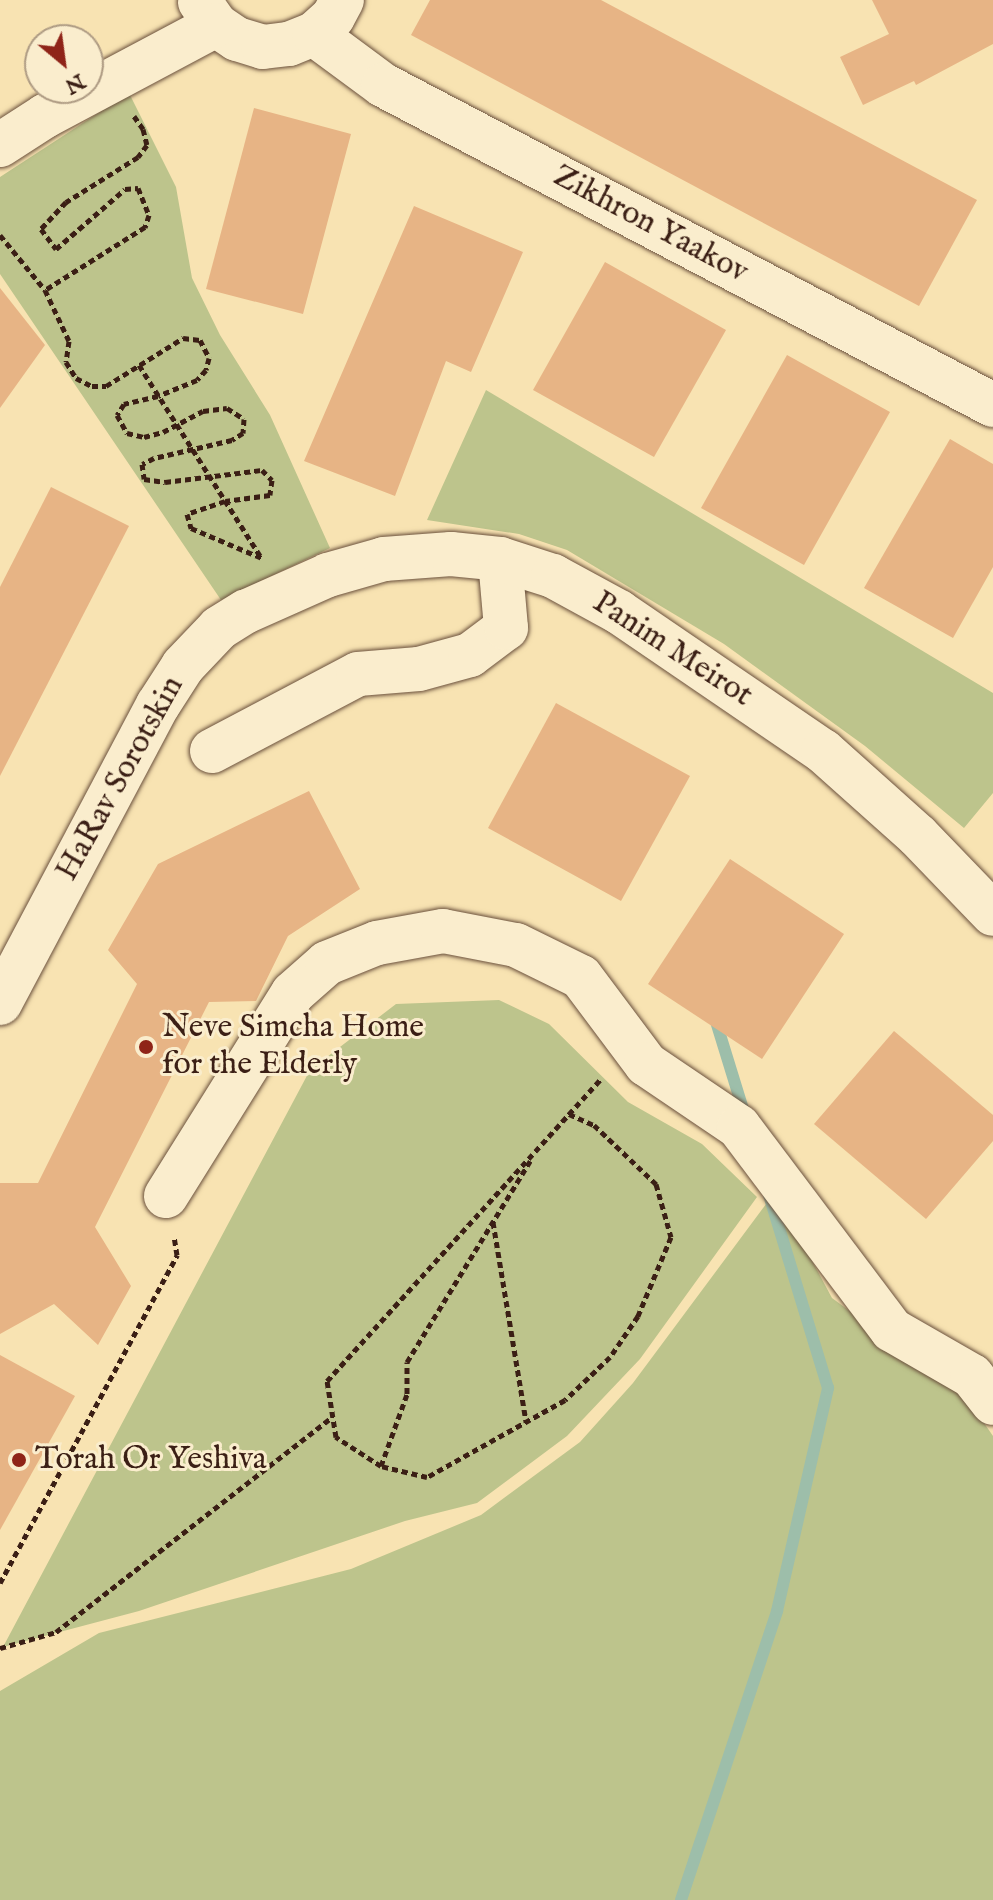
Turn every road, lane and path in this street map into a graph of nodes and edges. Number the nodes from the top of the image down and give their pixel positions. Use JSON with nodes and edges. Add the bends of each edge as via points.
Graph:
{"nodes":[{"id":1,"x":342,"y":0,"type":"edge"},
{"id":2,"x":208,"y":12,"type":"edge"},
{"id":3,"x":314,"y":34,"type":"junction"},
{"id":4,"x":124,"y":114,"type":"dead end"},
{"id":5,"x":0,"y":145,"type":"edge"},
{"id":6,"x":0,"y":235,"type":"edge"},
{"id":7,"x":45,"y":290,"type":"junction"},
{"id":8,"x":139,"y":365,"type":"junction"},
{"id":9,"x":158,"y":396,"type":"junction"},
{"id":10,"x":993,"y":405,"type":"edge"},
{"id":11,"x":176,"y":425,"type":"junction"},
{"id":12,"x":191,"y":448,"type":"junction"},
{"id":13,"x":211,"y":478,"type":"junction"},
{"id":14,"x":225,"y":501,"type":"junction"},
{"id":15,"x":500,"y":559,"type":"junction"},
{"id":16,"x":273,"y":575,"type":"junction"},
{"id":17,"x":328,"y":575,"type":"junction"},
{"id":18,"x":212,"y":751,"type":"dead end"},
{"id":19,"x":993,"y":914,"type":"edge"},
{"id":20,"x":0,"y":1003,"type":"edge"},
{"id":21,"x":632,"y":1045,"type":"junction"},
{"id":22,"x":569,"y":1114,"type":"junction"},
{"id":23,"x":536,"y":1150,"type":"junction"},
{"id":24,"x":166,"y":1196,"type":"joint"},
{"id":25,"x":493,"y":1221,"type":"junction"},
{"id":26,"x":993,"y":1403,"type":"edge"},
{"id":27,"x":333,"y":1417,"type":"junction"},
{"id":28,"x":526,"y":1422,"type":"junction"},
{"id":29,"x":381,"y":1466,"type":"junction"},
{"id":30,"x":0,"y":1583,"type":"edge"},
{"id":31,"x":0,"y":1648,"type":"edge"}],
"edges":[{"from":1,"to":3,"type":"street"},
{"from":2,"to":3,"type":"street","via":[[237,39],[263,47]]},
{"from":2,"to":5,"type":"street"},
{"from":3,"to":10,"type":"street","name":"Zikhron Yaakov","via":[[383,85]]},
{"from":4,"to":7,"type":"path","via":[[134,116],[147,145],[138,157],[66,202],[41,229],[56,249],[125,189],[138,188],[149,215],[145,227]]},
{"from":6,"to":7,"type":"path"},
{"from":7,"to":8,"type":"path","via":[[69,341],[66,362],[76,378],[106,386]]},
{"from":8,"to":9,"type":"path"},
{"from":8,"to":9,"type":"path","via":[[183,338],[200,340],[209,358],[206,370],[183,388]]},
{"from":9,"to":11,"type":"path"},
{"from":9,"to":11,"type":"path","via":[[124,404],[117,415],[127,433],[144,437]]},
{"from":11,"to":12,"type":"path"},
{"from":11,"to":12,"type":"path","via":[[203,411],[227,408],[244,419],[243,433],[232,440]]},
{"from":12,"to":13,"type":"path"},
{"from":12,"to":13,"type":"path","via":[[142,464],[144,479]]},
{"from":13,"to":14,"type":"path"},
{"from":13,"to":14,"type":"path","via":[[262,470],[272,480],[270,495]]},
{"from":14,"to":16,"type":"path"},
{"from":14,"to":16,"type":"path","via":[[187,514],[191,528]]},
{"from":15,"to":17,"type":"street","name":"Panim Meirot","via":[[451,554],[384,559]]},
{"from":15,"to":18,"type":"street","via":[[506,628],[470,655],[419,669],[348,677]]},
{"from":15,"to":19,"type":"street","name":"Panim Meirot","via":[[553,576],[619,612],[823,751],[918,836]]},
{"from":16,"to":17,"type":"street","name":"Panim Meirot"},
{"from":16,"to":17,"type":"path","via":[[302,560]]},
{"from":16,"to":20,"type":"street","name":"HaRav Sorotskin","via":[[183,666],[158,705]]},
{"from":21,"to":22,"type":"path"},
{"from":21,"to":24,"type":"street","via":[[581,977],[516,945],[443,931],[377,943],[327,963],[293,993]]},
{"from":21,"to":26,"type":"street","via":[[646,1064],[739,1127],[892,1330],[972,1376]]},
{"from":22,"to":23,"type":"path"},
{"from":22,"to":28,"type":"path","via":[[594,1125],[656,1184],[671,1237],[638,1316],[610,1357],[565,1400]]},
{"from":23,"to":25,"type":"path"},
{"from":23,"to":27,"type":"path","via":[[327,1381]]},
{"from":24,"to":30,"type":"path","via":[[177,1255]]},
{"from":25,"to":28,"type":"path"},
{"from":25,"to":29,"type":"path","via":[[407,1362],[407,1394]]},
{"from":27,"to":29,"type":"path","via":[[336,1437]]},
{"from":27,"to":31,"type":"path","via":[[56,1632]]},
{"from":28,"to":29,"type":"path","via":[[427,1477]]}]}
